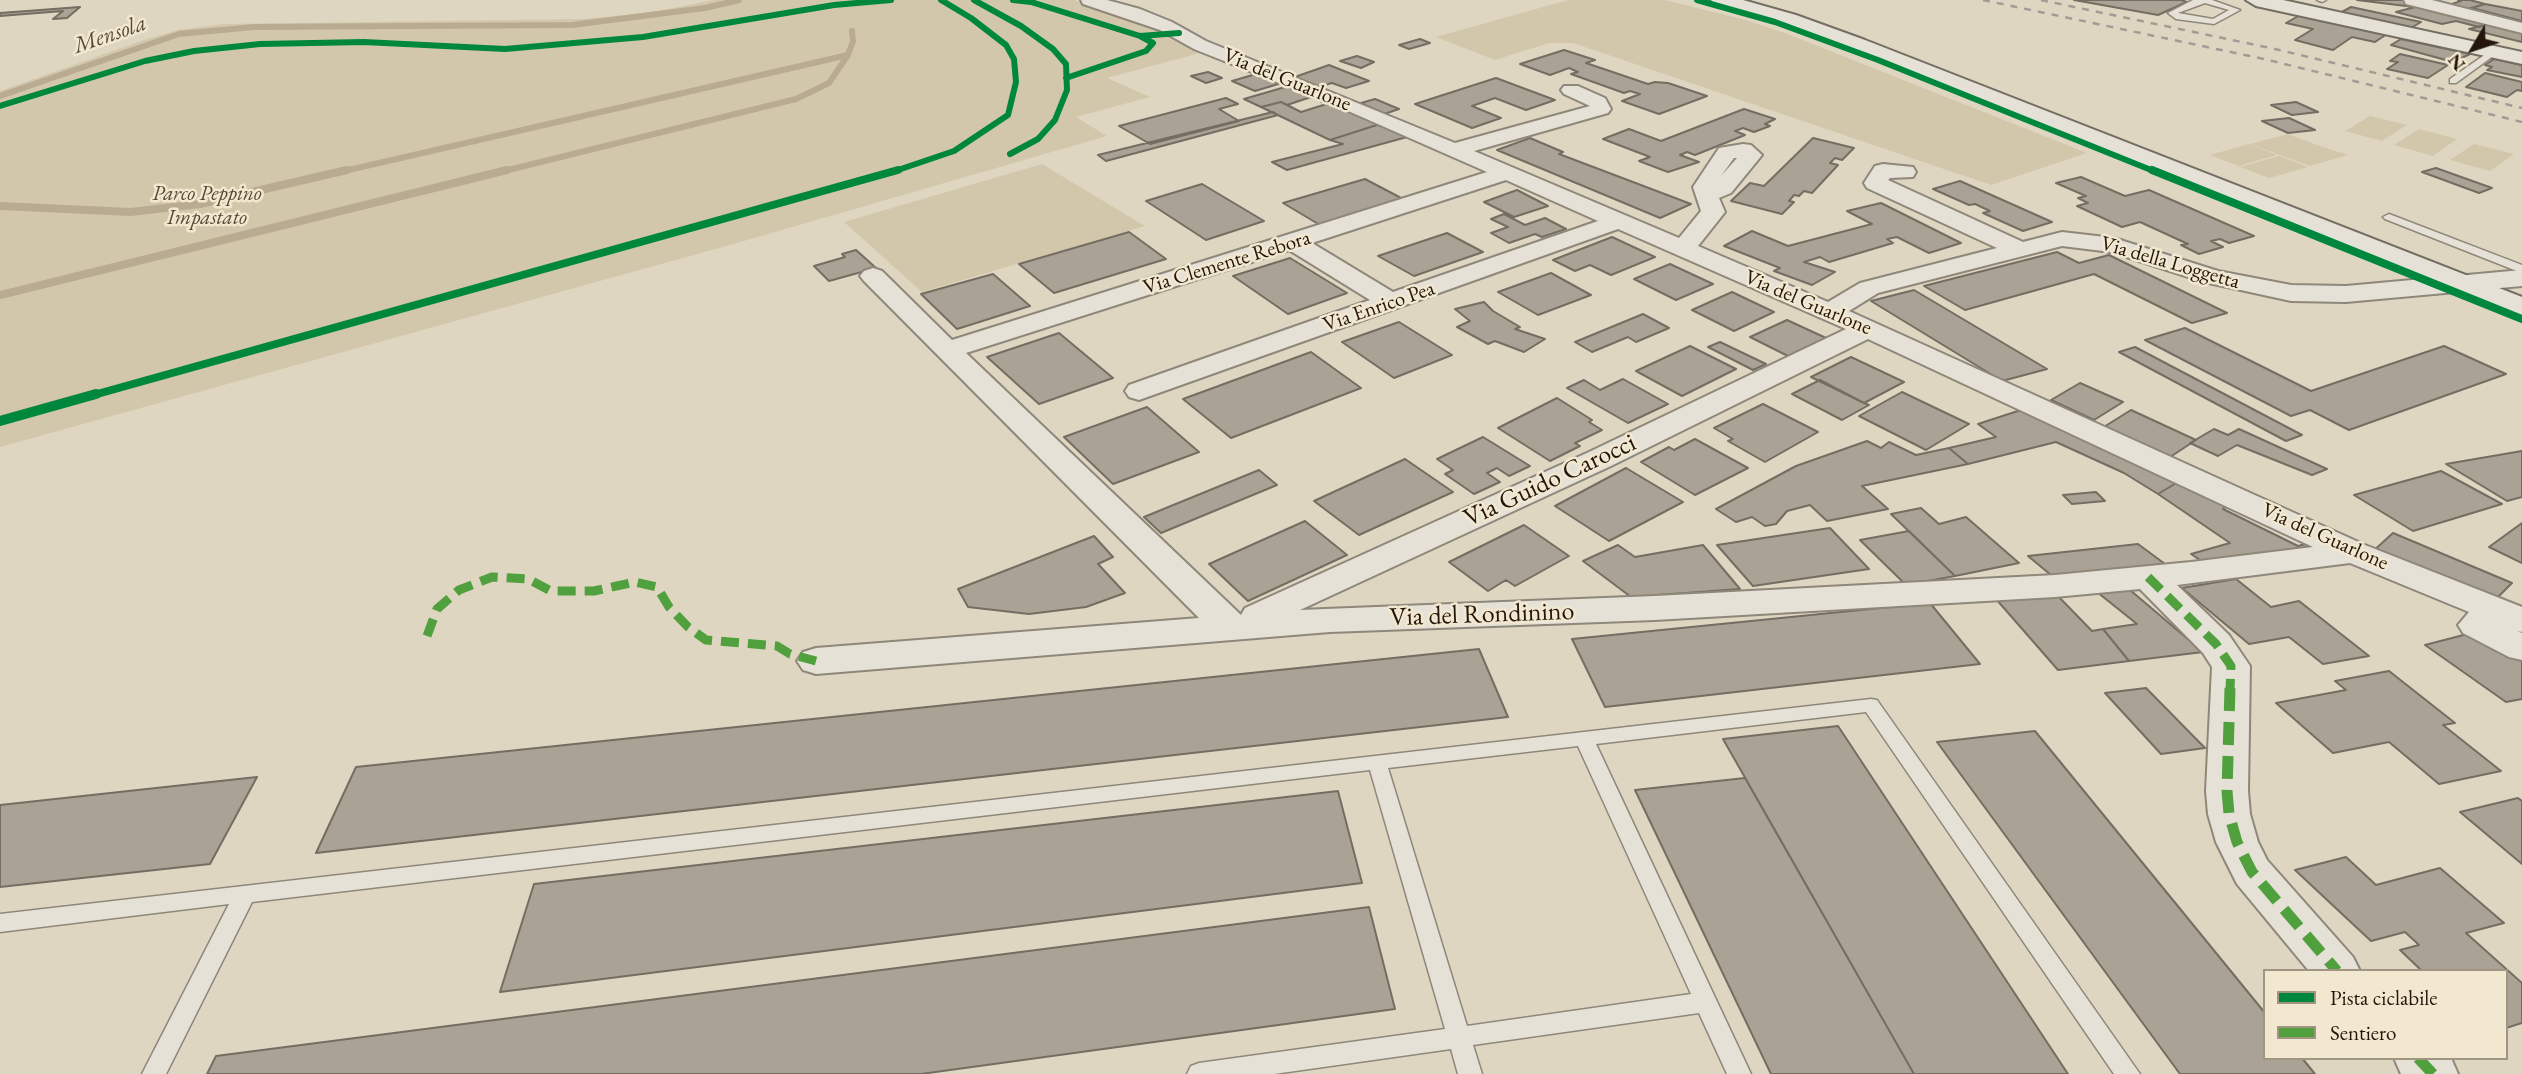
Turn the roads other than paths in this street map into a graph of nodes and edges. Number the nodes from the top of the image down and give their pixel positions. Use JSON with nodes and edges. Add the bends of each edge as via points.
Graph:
{"nodes":[{"id":1,"x":1089,"y":0,"type":"edge"},
{"id":2,"x":1721,"y":0,"type":"edge"},
{"id":3,"x":2207,"y":0,"type":"edge"},
{"id":4,"x":2256,"y":0,"type":"edge"},
{"id":5,"x":2412,"y":0,"type":"edge"},
{"id":6,"x":2295,"y":5,"type":"edge"},
{"id":7,"x":2522,"y":27,"type":"edge"},
{"id":8,"x":2493,"y":52,"type":"junction"},
{"id":9,"x":2522,"y":58,"type":"edge"},
{"id":10,"x":2453,"y":81,"type":"dead end"},
{"id":11,"x":1571,"y":90,"type":"dead end"},
{"id":12,"x":1452,"y":150,"type":"junction"},
{"id":13,"x":1905,"y":172,"type":"dead end"},
{"id":14,"x":1507,"y":173,"type":"junction"},
{"id":15,"x":1708,"y":194,"type":"dead end"},
{"id":16,"x":2389,"y":217,"type":"dead end"},
{"id":17,"x":1619,"y":221,"type":"junction"},
{"id":18,"x":1294,"y":242,"type":"junction"},
{"id":19,"x":2019,"y":248,"type":"junction"},
{"id":20,"x":1683,"y":249,"type":"junction"},
{"id":21,"x":2522,"y":268,"type":"edge"},
{"id":22,"x":873,"y":275,"type":"dead end"},
{"id":23,"x":2522,"y":278,"type":"edge"},
{"id":24,"x":2459,"y":283,"type":"junction"},
{"id":25,"x":1392,"y":303,"type":"junction"},
{"id":26,"x":2522,"y":308,"type":"edge"},
{"id":27,"x":1829,"y":312,"type":"junction"},
{"id":28,"x":1868,"y":329,"type":"junction"},
{"id":29,"x":947,"y":350,"type":"junction"},
{"id":30,"x":1139,"y":391,"type":"dead end"},
{"id":31,"x":2353,"y":552,"type":"junction"},
{"id":32,"x":2148,"y":577,"type":"junction"},
{"id":33,"x":2509,"y":615,"type":"edge"},
{"id":34,"x":1229,"y":626,"type":"junction"},
{"id":35,"x":2522,"y":648,"type":"edge"},
{"id":36,"x":816,"y":661,"type":"dead end"},
{"id":37,"x":1584,"y":738,"type":"junction"},
{"id":38,"x":1377,"y":762,"type":"junction"},
{"id":39,"x":245,"y":894,"type":"junction"},
{"id":40,"x":0,"y":923,"type":"edge"},
{"id":41,"x":2335,"y":969,"type":"edge"},
{"id":42,"x":1706,"y":1003,"type":"junction"},
{"id":43,"x":1459,"y":1036,"type":"junction"},
{"id":44,"x":2420,"y":1060,"type":"edge"},
{"id":45,"x":153,"y":1074,"type":"edge"},
{"id":46,"x":1199,"y":1074,"type":"edge"},
{"id":47,"x":1470,"y":1074,"type":"edge"},
{"id":48,"x":1739,"y":1074,"type":"edge"},
{"id":49,"x":2128,"y":1074,"type":"edge"},
{"id":50,"x":2433,"y":1074,"type":"edge"}],
"edges":[{"from":1,"to":12,"type":"street","name":"Via del Guarlone","via":[[1134,13]]},
{"from":2,"to":24,"type":"street","via":[[1858,44]]},
{"from":3,"to":3,"type":"lane","via":[[2195,2],[2172,13],[2214,22],[2236,10]]},
{"from":4,"to":6,"type":"street"},
{"from":5,"to":7,"type":"street"},
{"from":6,"to":8,"type":"street"},
{"from":8,"to":9,"type":"street"},
{"from":8,"to":10,"type":"lane"},
{"from":11,"to":12,"type":"street","via":[[1598,102],[1601,109]]},
{"from":12,"to":14,"type":"street","name":"Via del Guarlone"},
{"from":13,"to":19,"type":"street","via":[[1882,171],[1875,183]]},
{"from":14,"to":17,"type":"street","name":"Via del Guarlone"},
{"from":14,"to":18,"type":"street","name":"Via Clemente Rebora"},
{"from":15,"to":20,"type":"street","via":[[1713,212]]},
{"from":16,"to":21,"type":"lane"},
{"from":17,"to":20,"type":"street","name":"Via del Guarlone"},
{"from":17,"to":25,"type":"street","name":"Via Enrico Pea"},
{"from":18,"to":25,"type":"street"},
{"from":18,"to":29,"type":"street","name":"Via Clemente Rebora"},
{"from":19,"to":24,"type":"street","name":"Via della Loggetta","via":[[2056,240],[2088,240],[2291,293],[2346,294]]},
{"from":19,"to":27,"type":"street","name":"Via della Loggetta","via":[[1869,288]]},
{"from":20,"to":27,"type":"street","name":"Via del Guarlone"},
{"from":22,"to":29,"type":"street"},
{"from":23,"to":24,"type":"street","name":"Via della Loggetta"},
{"from":24,"to":26,"type":"street"},
{"from":25,"to":30,"type":"street","name":"Via Enrico Pea"},
{"from":27,"to":28,"type":"street","name":"Via del Guarlone"},
{"from":28,"to":31,"type":"street","name":"Via del Guarlone"},
{"from":28,"to":34,"type":"street","name":"Via Guido Carocci","via":[[1296,601]]},
{"from":29,"to":34,"type":"street"},
{"from":31,"to":32,"type":"street","name":"Via del Rondinino"},
{"from":31,"to":33,"type":"street","name":"Via del Guarlone"},
{"from":32,"to":34,"type":"street","name":"Via del Rondinino","via":[[1655,608]]},
{"from":32,"to":41,"type":"street","via":[[2216,644],[2231,666],[2227,791],[2236,842],[2252,872]]},
{"from":33,"to":35,"type":"street","via":[[2476,625]]},
{"from":34,"to":36,"type":"street","name":"Via del Rondinino"},
{"from":37,"to":38,"type":"lane"},
{"from":37,"to":42,"type":"lane"},
{"from":37,"to":49,"type":"lane","via":[[1871,705]]},
{"from":38,"to":39,"type":"lane"},
{"from":38,"to":43,"type":"lane"},
{"from":39,"to":40,"type":"lane"},
{"from":39,"to":45,"type":"lane"},
{"from":42,"to":43,"type":"lane"},
{"from":42,"to":48,"type":"lane"},
{"from":43,"to":46,"type":"lane"},
{"from":43,"to":47,"type":"lane"},
{"from":44,"to":50,"type":"street"}]}
